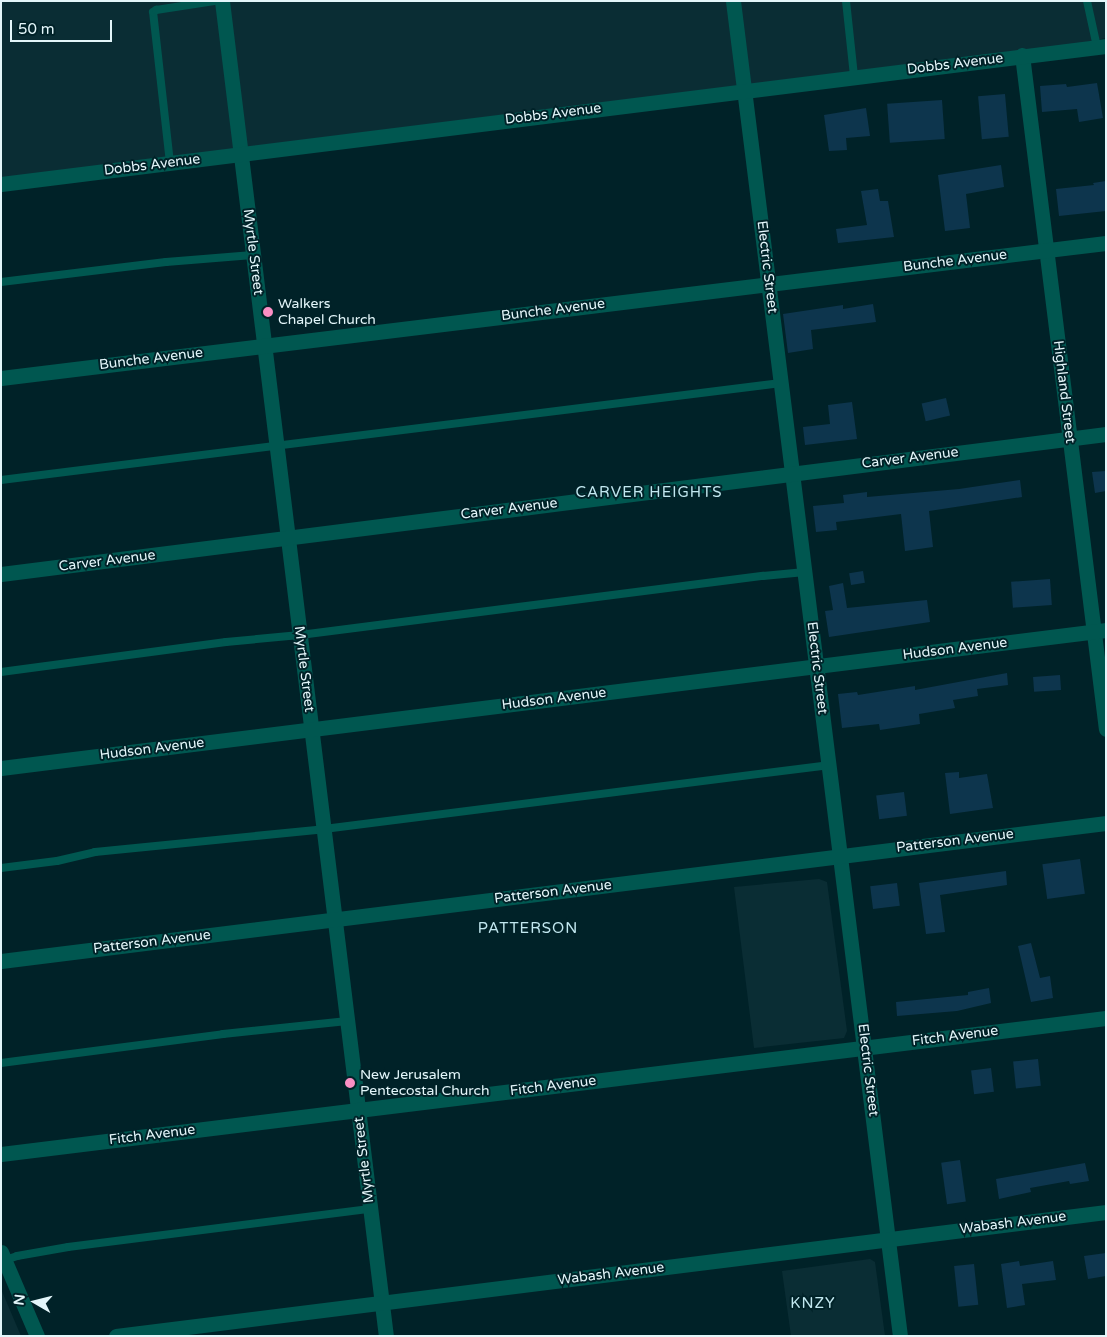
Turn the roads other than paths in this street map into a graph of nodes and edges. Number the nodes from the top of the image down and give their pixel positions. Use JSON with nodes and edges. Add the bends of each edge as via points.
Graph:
{"nodes":[{"id":1,"x":214,"y":1,"type":"edge"},
{"id":2,"x":222,"y":1,"type":"edge"},
{"id":3,"x":733,"y":1,"type":"edge"},
{"id":4,"x":846,"y":1,"type":"edge"},
{"id":5,"x":1087,"y":1,"type":"edge"},
{"id":6,"x":1101,"y":47,"type":"edge"},
{"id":7,"x":1022,"y":55,"type":"junction"},
{"id":8,"x":854,"y":76,"type":"junction"},
{"id":9,"x":744,"y":90,"type":"junction"},
{"id":10,"x":241,"y":154,"type":"junction"},
{"id":11,"x":170,"y":163,"type":"junction"},
{"id":12,"x":1,"y":184,"type":"edge"},
{"id":13,"x":1106,"y":242,"type":"edge"},
{"id":14,"x":1046,"y":250,"type":"junction"},
{"id":15,"x":254,"y":256,"type":"junction"},
{"id":16,"x":1,"y":282,"type":"edge"},
{"id":17,"x":769,"y":284,"type":"junction"},
{"id":18,"x":265,"y":346,"type":"junction"},
{"id":19,"x":1,"y":378,"type":"edge"},
{"id":20,"x":782,"y":383,"type":"junction"},
{"id":21,"x":1106,"y":434,"type":"edge"},
{"id":22,"x":1069,"y":437,"type":"junction"},
{"id":23,"x":277,"y":446,"type":"junction"},
{"id":24,"x":793,"y":473,"type":"junction"},
{"id":25,"x":1,"y":480,"type":"edge"},
{"id":26,"x":288,"y":538,"type":"junction"},
{"id":27,"x":805,"y":572,"type":"junction"},
{"id":28,"x":1,"y":574,"type":"edge"},
{"id":29,"x":1100,"y":630,"type":"edge"},
{"id":30,"x":300,"y":635,"type":"junction"},
{"id":31,"x":817,"y":666,"type":"junction"},
{"id":32,"x":1,"y":672,"type":"edge"},
{"id":33,"x":312,"y":729,"type":"junction"},
{"id":34,"x":1106,"y":729,"type":"edge"},
{"id":35,"x":830,"y":765,"type":"junction"},
{"id":36,"x":1,"y":768,"type":"edge"},
{"id":37,"x":1106,"y":823,"type":"edge"},
{"id":38,"x":324,"y":829,"type":"junction"},
{"id":39,"x":841,"y":856,"type":"junction"},
{"id":40,"x":1,"y":868,"type":"edge"},
{"id":41,"x":335,"y":919,"type":"junction"},
{"id":42,"x":1,"y":961,"type":"edge"},
{"id":43,"x":1106,"y":1018,"type":"edge"},
{"id":44,"x":347,"y":1021,"type":"junction"},
{"id":45,"x":865,"y":1048,"type":"junction"},
{"id":46,"x":1,"y":1063,"type":"edge"},
{"id":47,"x":358,"y":1110,"type":"junction"},
{"id":48,"x":1,"y":1154,"type":"edge"},
{"id":49,"x":370,"y":1209,"type":"junction"},
{"id":50,"x":1106,"y":1212,"type":"edge"},
{"id":51,"x":890,"y":1239,"type":"junction"},
{"id":52,"x":3,"y":1256,"type":"edge"},
{"id":53,"x":382,"y":1302,"type":"junction"},
{"id":54,"x":37,"y":1336,"type":"edge"},
{"id":55,"x":116,"y":1336,"type":"edge"},
{"id":56,"x":386,"y":1336,"type":"edge"},
{"id":57,"x":900,"y":1336,"type":"edge"}],
"edges":[{"from":1,"to":11,"type":"lane","via":[[153,12]]},
{"from":2,"to":10,"type":"street","name":"Myrtle Street"},
{"from":3,"to":9,"type":"street","name":"Electric Street"},
{"from":4,"to":8,"type":"lane"},
{"from":5,"to":6,"type":"lane"},
{"from":6,"to":7,"type":"street","name":"Dobbs Avenue"},
{"from":7,"to":8,"type":"street","name":"Dobbs Avenue"},
{"from":7,"to":14,"type":"street","name":"Highland Street"},
{"from":8,"to":9,"type":"street","name":"Dobbs Avenue"},
{"from":9,"to":10,"type":"street","name":"Dobbs Avenue"},
{"from":9,"to":17,"type":"street","name":"Electric Street"},
{"from":10,"to":11,"type":"street","name":"Dobbs Avenue"},
{"from":10,"to":15,"type":"street","name":"Myrtle Street"},
{"from":11,"to":12,"type":"street","name":"Dobbs Avenue"},
{"from":13,"to":14,"type":"street","name":"Bunche Avenue"},
{"from":14,"to":17,"type":"street","name":"Bunche Avenue"},
{"from":14,"to":22,"type":"street","name":"Highland Street"},
{"from":15,"to":16,"type":"lane","via":[[166,262]]},
{"from":15,"to":18,"type":"street","name":"Myrtle Street"},
{"from":17,"to":18,"type":"street","name":"Bunche Avenue"},
{"from":17,"to":20,"type":"street","name":"Electric Street"},
{"from":18,"to":19,"type":"street","name":"Bunche Avenue"},
{"from":18,"to":23,"type":"street","name":"Myrtle Street"},
{"from":20,"to":23,"type":"lane"},
{"from":20,"to":24,"type":"street","name":"Electric Street"},
{"from":21,"to":22,"type":"street","name":"Carver Avenue"},
{"from":22,"to":24,"type":"street","name":"Carver Avenue"},
{"from":22,"to":29,"type":"street","name":"Highland Street"},
{"from":23,"to":25,"type":"lane"},
{"from":23,"to":26,"type":"street","name":"Myrtle Street"},
{"from":24,"to":26,"type":"street","name":"Carver Avenue"},
{"from":24,"to":27,"type":"street","name":"Electric Street"},
{"from":26,"to":28,"type":"street","name":"Carver Avenue"},
{"from":26,"to":30,"type":"street","name":"Myrtle Street"},
{"from":27,"to":30,"type":"lane"},
{"from":27,"to":31,"type":"street","name":"Electric Street"},
{"from":29,"to":31,"type":"street","name":"Hudson Avenue"},
{"from":29,"to":34,"type":"street","name":"Highland Street"},
{"from":30,"to":32,"type":"lane"},
{"from":30,"to":33,"type":"street","name":"Myrtle Street"},
{"from":31,"to":33,"type":"street","name":"Hudson Avenue"},
{"from":31,"to":35,"type":"street","name":"Electric Street"},
{"from":33,"to":36,"type":"street","name":"Hudson Avenue"},
{"from":33,"to":38,"type":"street","name":"Myrtle Street"},
{"from":35,"to":38,"type":"lane"},
{"from":35,"to":39,"type":"street","name":"Electric Street"},
{"from":37,"to":39,"type":"street","name":"Patterson Avenue"},
{"from":38,"to":40,"type":"lane","via":[[95,852]]},
{"from":38,"to":41,"type":"street","name":"Myrtle Street"},
{"from":39,"to":41,"type":"street","name":"Patterson Avenue"},
{"from":39,"to":45,"type":"street","name":"Electric Street"},
{"from":41,"to":42,"type":"street","name":"Patterson Avenue"},
{"from":41,"to":44,"type":"street","name":"Myrtle Street"},
{"from":43,"to":45,"type":"street","name":"Fitch Avenue"},
{"from":44,"to":46,"type":"lane"},
{"from":44,"to":47,"type":"street","name":"Myrtle Street"},
{"from":45,"to":47,"type":"street","name":"Fitch Avenue"},
{"from":45,"to":51,"type":"street","name":"Electric Street"},
{"from":47,"to":48,"type":"street","name":"Fitch Avenue"},
{"from":47,"to":49,"type":"street","name":"Myrtle Street"},
{"from":49,"to":52,"type":"lane"},
{"from":49,"to":53,"type":"street","name":"Myrtle Street"},
{"from":50,"to":51,"type":"street","name":"Wabash Avenue"},
{"from":51,"to":53,"type":"street","name":"Wabash Avenue"},
{"from":51,"to":57,"type":"street","name":"Electric Street"},
{"from":52,"to":54,"type":"street"},
{"from":53,"to":55,"type":"street","name":"Wabash Avenue"},
{"from":53,"to":56,"type":"street","name":"Myrtle Street"}]}
